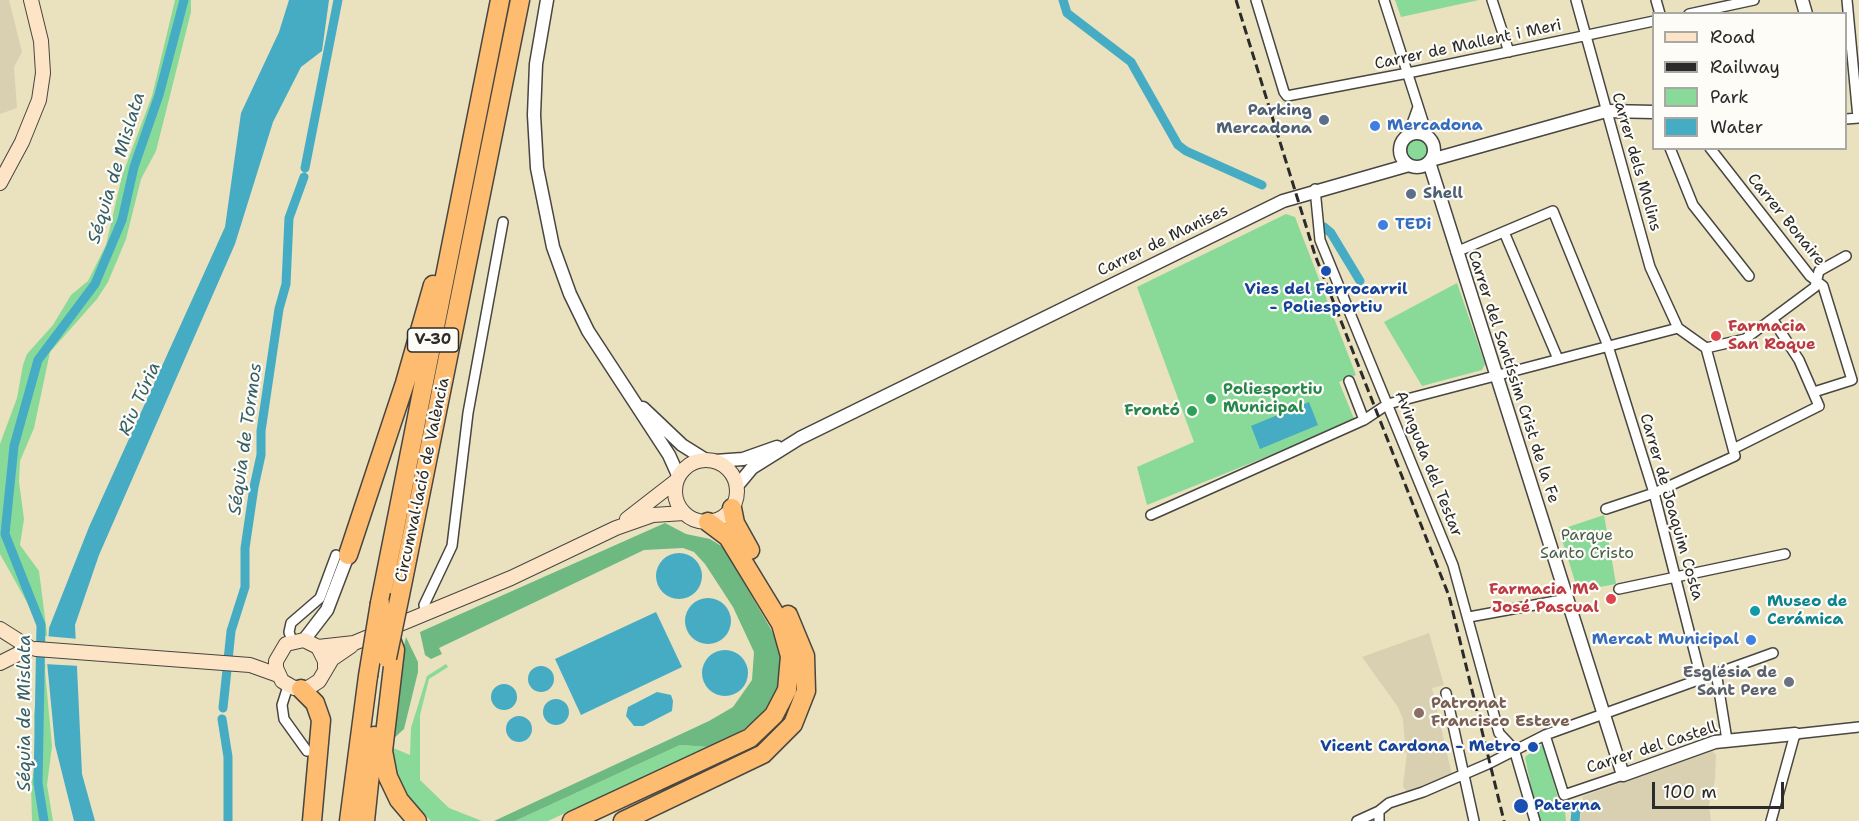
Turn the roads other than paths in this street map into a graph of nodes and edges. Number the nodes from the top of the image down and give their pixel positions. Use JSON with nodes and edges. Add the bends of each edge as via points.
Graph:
{"nodes":[{"id":1,"x":31,"y":0,"type":"edge"},
{"id":2,"x":500,"y":0,"type":"edge"},
{"id":3,"x":520,"y":0,"type":"edge"},
{"id":4,"x":547,"y":0,"type":"edge"},
{"id":5,"x":1256,"y":0,"type":"edge"},
{"id":6,"x":1384,"y":0,"type":"edge"},
{"id":7,"x":1492,"y":0,"type":"edge"},
{"id":8,"x":1576,"y":0,"type":"edge"},
{"id":9,"x":1754,"y":0,"type":"edge"},
{"id":10,"x":1847,"y":0,"type":"edge"},
{"id":11,"x":1732,"y":6,"type":"edge"},
{"id":12,"x":1700,"y":12,"type":"edge"},
{"id":13,"x":1652,"y":21,"type":"edge"},
{"id":14,"x":1586,"y":36,"type":"junction"},
{"id":15,"x":1509,"y":52,"type":"junction"},
{"id":16,"x":1408,"y":73,"type":"junction"},
{"id":17,"x":485,"y":77,"type":"junction"},
{"id":18,"x":1419,"y":105,"type":"junction"},
{"id":19,"x":1606,"y":111,"type":"junction"},
{"id":20,"x":1652,"y":112,"type":"edge"},
{"id":21,"x":1859,"y":118,"type":"edge"},
{"id":22,"x":1408,"y":135,"type":"junction"},
{"id":23,"x":1431,"y":141,"type":"junction"},
{"id":24,"x":1400,"y":150,"type":"junction"},
{"id":25,"x":1671,"y":150,"type":"edge"},
{"id":26,"x":1712,"y":150,"type":"edge"},
{"id":27,"x":1455,"y":152,"type":"junction"},
{"id":28,"x":1430,"y":161,"type":"junction"},
{"id":29,"x":1409,"y":165,"type":"junction"},
{"id":30,"x":1377,"y":174,"type":"junction"},
{"id":31,"x":0,"y":183,"type":"edge"},
{"id":32,"x":1316,"y":189,"type":"junction"},
{"id":33,"x":503,"y":222,"type":"dead end"},
{"id":34,"x":1504,"y":232,"type":"junction"},
{"id":35,"x":1456,"y":252,"type":"junction"},
{"id":36,"x":1846,"y":256,"type":"dead end"},
{"id":37,"x":1749,"y":276,"type":"dead end"},
{"id":38,"x":1817,"y":281,"type":"junction"},
{"id":39,"x":1773,"y":320,"type":"junction"},
{"id":40,"x":1678,"y":327,"type":"junction"},
{"id":41,"x":1608,"y":346,"type":"junction"},
{"id":42,"x":1706,"y":348,"type":"junction"},
{"id":43,"x":1558,"y":359,"type":"junction"},
{"id":44,"x":1496,"y":375,"type":"junction"},
{"id":45,"x":1349,"y":381,"type":"dead end"},
{"id":46,"x":624,"y":387,"type":"junction"},
{"id":47,"x":1814,"y":392,"type":"junction"},
{"id":48,"x":1388,"y":404,"type":"junction"},
{"id":49,"x":1364,"y":420,"type":"junction"},
{"id":50,"x":800,"y":438,"type":"junction"},
{"id":51,"x":1735,"y":452,"type":"junction"},
{"id":52,"x":711,"y":460,"type":"junction"},
{"id":53,"x":677,"y":478,"type":"junction"},
{"id":54,"x":737,"y":486,"type":"junction"},
{"id":55,"x":1654,"y":493,"type":"junction"},
{"id":56,"x":732,"y":508,"type":"junction"},
{"id":57,"x":1606,"y":509,"type":"dead end"},
{"id":58,"x":684,"y":513,"type":"junction"},
{"id":59,"x":1151,"y":515,"type":"dead end"},
{"id":60,"x":708,"y":522,"type":"junction"},
{"id":61,"x":616,"y":528,"type":"junction"},
{"id":62,"x":1785,"y":554,"type":"dead end"},
{"id":63,"x":342,"y":555,"type":"junction"},
{"id":64,"x":1676,"y":579,"type":"junction"},
{"id":65,"x":1620,"y":589,"type":"dead end"},
{"id":66,"x":1567,"y":599,"type":"junction"},
{"id":67,"x":426,"y":614,"type":"junction"},
{"id":68,"x":1469,"y":617,"type":"junction"},
{"id":69,"x":2,"y":631,"type":"edge"},
{"id":70,"x":298,"y":640,"type":"junction"},
{"id":71,"x":354,"y":644,"type":"junction"},
{"id":72,"x":318,"y":647,"type":"junction"},
{"id":73,"x":33,"y":648,"type":"junction"},
{"id":74,"x":1773,"y":653,"type":"dead end"},
{"id":75,"x":278,"y":654,"type":"junction"},
{"id":76,"x":391,"y":659,"type":"junction"},
{"id":77,"x":4,"y":660,"type":"edge"},
{"id":78,"x":250,"y":665,"type":"junction"},
{"id":79,"x":325,"y":668,"type":"junction"},
{"id":80,"x":1716,"y":672,"type":"junction"},
{"id":81,"x":1701,"y":678,"type":"junction"},
{"id":82,"x":289,"y":683,"type":"junction"},
{"id":83,"x":1446,"y":693,"type":"dead end"},
{"id":84,"x":1602,"y":714,"type":"junction"},
{"id":85,"x":1859,"y":727,"type":"edge"},
{"id":86,"x":1795,"y":734,"type":"junction"},
{"id":87,"x":1545,"y":735,"type":"junction"},
{"id":88,"x":1727,"y":740,"type":"junction"},
{"id":89,"x":1514,"y":749,"type":"junction"},
{"id":90,"x":307,"y":751,"type":"dead end"},
{"id":91,"x":1463,"y":774,"type":"junction"},
{"id":92,"x":1623,"y":775,"type":"junction"},
{"id":93,"x":1379,"y":816,"type":"edge"},
{"id":94,"x":312,"y":821,"type":"edge"},
{"id":95,"x":349,"y":821,"type":"edge"},
{"id":96,"x":365,"y":821,"type":"edge"},
{"id":97,"x":417,"y":821,"type":"edge"},
{"id":98,"x":572,"y":821,"type":"edge"},
{"id":99,"x":623,"y":821,"type":"edge"},
{"id":100,"x":1357,"y":821,"type":"edge"},
{"id":101,"x":1474,"y":821,"type":"edge"},
{"id":102,"x":1535,"y":821,"type":"edge"},
{"id":103,"x":1771,"y":821,"type":"edge"}],
"edges":[{"from":1,"to":31,"type":"main road","via":[[41,41],[43,73],[39,100]]},
{"from":2,"to":17,"type":"highway","name":"Circumval·lació de València","number":"V-30"},
{"from":3,"to":76,"type":"highway","name":"Circumval·lació de València","number":"V-30","bridge":true,"via":[[391,639]]},
{"from":4,"to":46,"type":"street","via":[[535,84],[537,168],[544,212],[570,294],[588,331]]},
{"from":5,"to":16,"type":"street","name":"Carrer de Mallent i Meri","via":[[1287,96]]},
{"from":6,"to":16,"type":"street"},
{"from":7,"to":15,"type":"street"},
{"from":8,"to":14,"type":"street","name":"Carrer dels Molins"},
{"from":9,"to":11,"type":"street"},
{"from":10,"to":21,"type":"street"},
{"from":11,"to":12,"type":"street"},
{"from":13,"to":14,"type":"street","name":"Carrer de Mallent i Meri"},
{"from":14,"to":15,"type":"street","name":"Carrer de Mallent i Meri"},
{"from":14,"to":19,"type":"street","name":"Carrer dels Molins"},
{"from":15,"to":16,"type":"street","name":"Carrer de Mallent i Meri"},
{"from":16,"to":18,"type":"street"},
{"from":17,"to":63,"type":"highway","via":[[405,383]]},
{"from":17,"to":95,"type":"highway","name":"Circumval·lació de València","number":"V-30","bridge":true,"via":[[380,603]]},
{"from":18,"to":22,"type":"street"},
{"from":18,"to":23,"type":"street"},
{"from":19,"to":20,"type":"street"},
{"from":19,"to":27,"type":"street"},
{"from":19,"to":40,"type":"street","name":"Carrer dels Molins","via":[[1650,267]]},
{"from":22,"to":23,"type":"street","via":[[1418,133]]},
{"from":22,"to":24,"type":"street"},
{"from":23,"to":27,"type":"street"},
{"from":23,"to":28,"type":"street"},
{"from":24,"to":29,"type":"street"},
{"from":24,"to":30,"type":"street"},
{"from":25,"to":37,"type":"street","via":[[1693,205]]},
{"from":26,"to":38,"type":"street","name":"Carrer Bonaire"},
{"from":27,"to":28,"type":"street"},
{"from":28,"to":29,"type":"street","via":[[1418,167]]},
{"from":28,"to":35,"type":"street","name":"Carrer del Santíssim Crist de la Fe"},
{"from":29,"to":30,"type":"street","name":"Carrer de Manises"},
{"from":30,"to":32,"type":"street","name":"Carrer de Manises"},
{"from":32,"to":48,"type":"street","name":"Avinguda del Testar","via":[[1320,240]]},
{"from":32,"to":50,"type":"street","name":"Carrer de Manises","via":[[1295,195]]},
{"from":33,"to":67,"type":"street","via":[[468,413],[452,546],[424,605]]},
{"from":34,"to":35,"type":"street"},
{"from":34,"to":41,"type":"street","name":"Carrer de Joaquim Costa","via":[[1553,211]]},
{"from":34,"to":43,"type":"street"},
{"from":35,"to":44,"type":"street","name":"Carrer del Santíssim Crist de la Fe"},
{"from":36,"to":38,"type":"street","via":[[1819,271]]},
{"from":38,"to":39,"type":"street","via":[[1815,287]]},
{"from":38,"to":47,"type":"street","name":"Carrer Bonaire","via":[[1823,286],[1852,380]]},
{"from":39,"to":42,"type":"street","via":[[1745,339]]},
{"from":39,"to":47,"type":"street"},
{"from":40,"to":41,"type":"street"},
{"from":40,"to":42,"type":"street"},
{"from":41,"to":43,"type":"street"},
{"from":41,"to":55,"type":"street","name":"Carrer de Joaquim Costa"},
{"from":42,"to":51,"type":"street"},
{"from":43,"to":44,"type":"street"},
{"from":44,"to":48,"type":"street"},
{"from":44,"to":66,"type":"street","name":"Carrer del Santíssim Crist de la Fe"},
{"from":45,"to":49,"type":"street"},
{"from":46,"to":52,"type":"street","via":[[674,437]]},
{"from":46,"to":53,"type":"street","via":[[669,455]]},
{"from":47,"to":51,"type":"street","via":[[1819,406]]},
{"from":48,"to":49,"type":"street"},
{"from":48,"to":68,"type":"street","name":"Avinguda del Testar","via":[[1453,565]]},
{"from":49,"to":59,"type":"street"},
{"from":50,"to":52,"type":"street","via":[[743,459]]},
{"from":50,"to":54,"type":"street","via":[[752,468]]},
{"from":51,"to":55,"type":"street"},
{"from":52,"to":53,"type":"main road","via":[[692,463]]},
{"from":52,"to":54,"type":"main road","via":[[730,471]]},
{"from":53,"to":58,"type":"main road","via":[[675,498]]},
{"from":53,"to":61,"type":"main road","via":[[666,491]]},
{"from":54,"to":56,"type":"main road"},
{"from":55,"to":57,"type":"street"},
{"from":55,"to":64,"type":"street","name":"Carrer de Joaquim Costa"},
{"from":56,"to":60,"type":"main road","via":[[720,519]]},
{"from":56,"to":99,"type":"highway","via":[[738,531],[789,617],[805,656],[806,691],[793,724],[763,754]]},
{"from":58,"to":60,"type":"main road","via":[[699,522]]},
{"from":58,"to":61,"type":"main road","via":[[653,515]]},
{"from":60,"to":98,"type":"highway","via":[[728,537],[781,624],[790,656],[787,690],[774,715],[750,738]]},
{"from":61,"to":67,"type":"main road"},
{"from":62,"to":64,"type":"street"},
{"from":63,"to":70,"type":"street","via":[[327,610]]},
{"from":63,"to":70,"type":"street","via":[[320,598],[291,623],[289,632]]},
{"from":64,"to":65,"type":"street"},
{"from":64,"to":81,"type":"street","name":"Carrer de Joaquim Costa"},
{"from":66,"to":68,"type":"street"},
{"from":66,"to":84,"type":"street","name":"Carrer del Santíssim Crist de la Fe"},
{"from":67,"to":71,"type":"main road"},
{"from":68,"to":89,"type":"street","name":"Avinguda del Testar","via":[[1499,733]]},
{"from":69,"to":73,"type":"main road"},
{"from":69,"to":77,"type":"main road","via":[[12,647]]},
{"from":70,"to":72,"type":"main road"},
{"from":70,"to":75,"type":"main road"},
{"from":71,"to":72,"type":"main road"},
{"from":71,"to":79,"type":"main road"},
{"from":72,"to":79,"type":"main road"},
{"from":73,"to":77,"type":"main road"},
{"from":73,"to":78,"type":"main road"},
{"from":74,"to":80,"type":"street"},
{"from":75,"to":78,"type":"main road"},
{"from":75,"to":82,"type":"main road","via":[[276,668]]},
{"from":76,"to":96,"type":"highway","name":"Circumval·lació de València","number":"V-30","via":[[375,729]]},
{"from":76,"to":97,"type":"highway","via":[[383,751],[388,777],[399,800]]},
{"from":78,"to":82,"type":"main road"},
{"from":79,"to":82,"type":"main road","via":[[314,686]]},
{"from":80,"to":81,"type":"street"},
{"from":80,"to":88,"type":"street"},
{"from":81,"to":84,"type":"street"},
{"from":82,"to":90,"type":"street","via":[[282,705],[284,719]]},
{"from":82,"to":94,"type":"highway","via":[[315,703],[321,720]]},
{"from":83,"to":91,"type":"street"},
{"from":84,"to":87,"type":"street"},
{"from":84,"to":92,"type":"street","name":"Carrer del Santíssim Crist de la Fe"},
{"from":85,"to":86,"type":"street","name":"Carrer del Castell"},
{"from":86,"to":88,"type":"street","name":"Carrer del Castell"},
{"from":86,"to":103,"type":"street"},
{"from":87,"to":89,"type":"street"},
{"from":87,"to":92,"type":"street","name":"Carrer del Castell","via":[[1564,795]]},
{"from":88,"to":92,"type":"street","name":"Carrer del Castell"},
{"from":89,"to":91,"type":"street"},
{"from":89,"to":102,"type":"street","name":"Avinguda del Testar"},
{"from":91,"to":93,"type":"street","via":[[1389,803]]},
{"from":91,"to":101,"type":"street"},
{"from":93,"to":100,"type":"street"}]}
